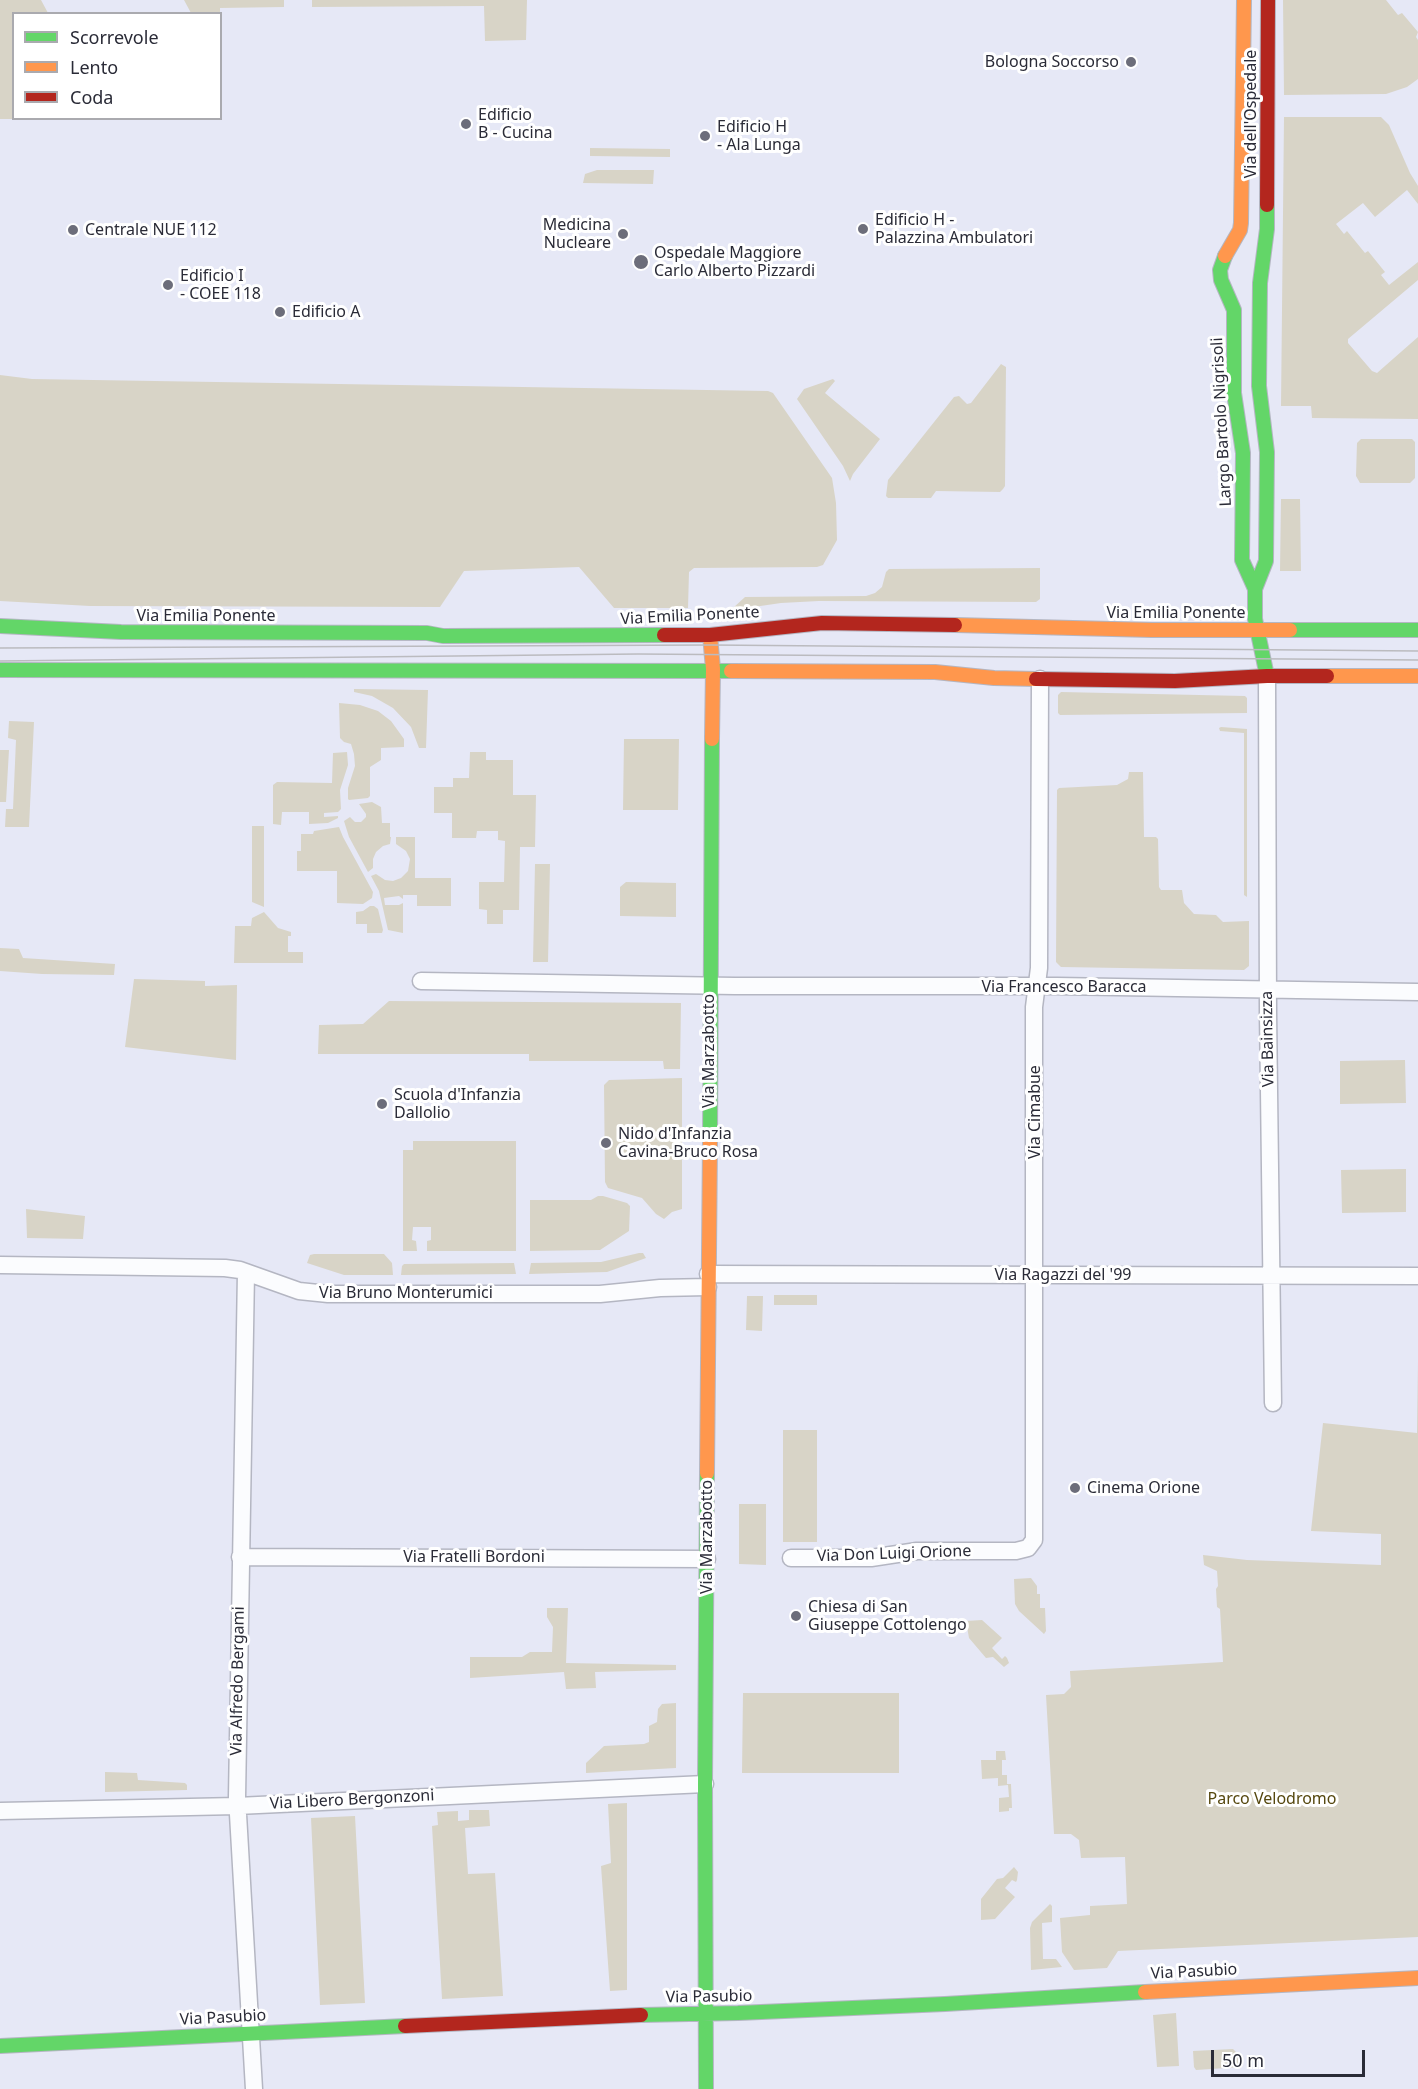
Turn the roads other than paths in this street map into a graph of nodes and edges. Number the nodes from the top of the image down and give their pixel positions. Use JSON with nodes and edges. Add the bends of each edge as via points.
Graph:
{"nodes":[{"id":1,"x":1244,"y":0,"type":"edge"},
{"id":2,"x":1268,"y":0,"type":"edge"},
{"id":3,"x":1241,"y":223,"type":"joint"},
{"id":4,"x":1267,"y":229,"type":"joint"},
{"id":5,"x":1255,"y":589,"type":"junction"},
{"id":6,"x":0,"y":626,"type":"edge"},
{"id":7,"x":1257,"y":630,"type":"junction"},
{"id":8,"x":1418,"y":630,"type":"edge"},
{"id":9,"x":710,"y":634,"type":"junction"},
{"id":10,"x":713,"y":669,"type":"junction"},
{"id":11,"x":0,"y":670,"type":"edge"},
{"id":12,"x":1267,"y":676,"type":"junction"},
{"id":13,"x":1418,"y":676,"type":"edge"},
{"id":14,"x":1040,"y":679,"type":"junction"},
{"id":15,"x":421,"y":981,"type":"dead end"},
{"id":16,"x":710,"y":985,"type":"junction"},
{"id":17,"x":1037,"y":986,"type":"junction"},
{"id":18,"x":1268,"y":990,"type":"junction"},
{"id":19,"x":1418,"y":992,"type":"edge"},
{"id":20,"x":0,"y":1265,"type":"edge"},
{"id":21,"x":246,"y":1272,"type":"junction"},
{"id":22,"x":1035,"y":1276,"type":"junction"},
{"id":23,"x":1271,"y":1276,"type":"junction"},
{"id":24,"x":1418,"y":1276,"type":"edge"},
{"id":25,"x":708,"y":1281,"type":"junction"},
{"id":26,"x":1273,"y":1403,"type":"dead end"},
{"id":27,"x":1032,"y":1545,"type":"joint"},
{"id":28,"x":240,"y":1557,"type":"junction"},
{"id":29,"x":707,"y":1558,"type":"junction"},
{"id":30,"x":791,"y":1558,"type":"dead end"},
{"id":31,"x":705,"y":1784,"type":"junction"},
{"id":32,"x":237,"y":1806,"type":"junction"},
{"id":33,"x":0,"y":1810,"type":"edge"},
{"id":34,"x":1418,"y":1978,"type":"edge"},
{"id":35,"x":705,"y":2013,"type":"junction"},
{"id":36,"x":250,"y":2034,"type":"junction"},
{"id":37,"x":0,"y":2046,"type":"edge"},
{"id":38,"x":254,"y":2089,"type":"edge"},
{"id":39,"x":706,"y":2089,"type":"edge"}],
"edges":[{"from":1,"to":3,"type":"street","name":"Via dell'Ospedale"},
{"from":2,"to":4,"type":"street","name":"Via dell'Ospedale"},
{"from":3,"to":5,"type":"street","name":"Largo Bartolo Nigrisoli","via":[[1220,270],[1234,310],[1234,393],[1243,453],[1242,560]]},
{"from":4,"to":5,"type":"street","name":"Largo Bartolo Nigrisoli","via":[[1260,283],[1259,363],[1267,452],[1266,561]]},
{"from":5,"to":7,"type":"street","name":"Largo Bartolo Nigrisoli"},
{"from":6,"to":9,"type":"street","name":"Via Emilia Ponente","via":[[122,632],[443,636]]},
{"from":7,"to":8,"type":"street","name":"Via Emilia Ponente"},
{"from":7,"to":9,"type":"street","name":"Via Emilia Ponente","via":[[822,623]]},
{"from":7,"to":12,"type":"street","name":"Largo Bartolo Nigrisoli"},
{"from":9,"to":10,"type":"street","name":"Via Marzabotto"},
{"from":10,"to":11,"type":"street"},
{"from":10,"to":14,"type":"street","via":[[922,671]]},
{"from":10,"to":16,"type":"street","name":"Via Marzabotto"},
{"from":12,"to":13,"type":"street"},
{"from":12,"to":14,"type":"street","via":[[1175,681]]},
{"from":12,"to":18,"type":"street","name":"Via Bainsizza"},
{"from":14,"to":17,"type":"street","name":"Via Cimabue"},
{"from":15,"to":16,"type":"street","name":"Via Marzabotto"},
{"from":16,"to":17,"type":"street","name":"Via Francesco Baracca"},
{"from":16,"to":25,"type":"street","name":"Via Marzabotto"},
{"from":17,"to":18,"type":"street","name":"Via Francesco Baracca"},
{"from":17,"to":22,"type":"street","name":"Via Cimabue"},
{"from":18,"to":19,"type":"street","name":"Via Francesco Baracca"},
{"from":18,"to":23,"type":"street","name":"Via Bainsizza"},
{"from":20,"to":21,"type":"street","name":"Via Bruno Monterumici","via":[[213,1267]]},
{"from":21,"to":25,"type":"street","name":"Via Bruno Monterumici","via":[[299,1291],[328,1294],[600,1294]]},
{"from":21,"to":28,"type":"street","name":"Via Alfredo Bergami"},
{"from":22,"to":23,"type":"street","name":"Via Ragazzi del '99"},
{"from":22,"to":25,"type":"street","name":"Via Ragazzi del '99"},
{"from":22,"to":27,"type":"street","name":"Via Cimabue"},
{"from":23,"to":24,"type":"street","name":"Via Ragazzi del '99"},
{"from":23,"to":26,"type":"street","name":"Via Bainsizza"},
{"from":25,"to":29,"type":"street","name":"Via Marzabotto"},
{"from":27,"to":30,"type":"street","name":"Via Don Luigi Orione","via":[[1016,1551],[917,1551],[871,1557]]},
{"from":28,"to":29,"type":"street","name":"Via Fratelli Bordoni"},
{"from":28,"to":32,"type":"street","name":"Via Alfredo Bergami"},
{"from":29,"to":31,"type":"street","name":"Via Marzabotto"},
{"from":31,"to":32,"type":"street","name":"Via Libero Bergonzoni"},
{"from":31,"to":35,"type":"street","name":"Via Marzabotto"},
{"from":32,"to":33,"type":"street","name":"Via Libero Bergonzoni"},
{"from":32,"to":36,"type":"street","name":"Via Alfredo Bergami"},
{"from":34,"to":35,"type":"street","name":"Via Pasubio"},
{"from":35,"to":36,"type":"street","name":"Via Pasubio"},
{"from":35,"to":39,"type":"street","name":"Via Marzabotto"},
{"from":36,"to":37,"type":"street","name":"Via Pasubio"},
{"from":36,"to":38,"type":"street","name":"Via Alfredo Bergami"}]}
